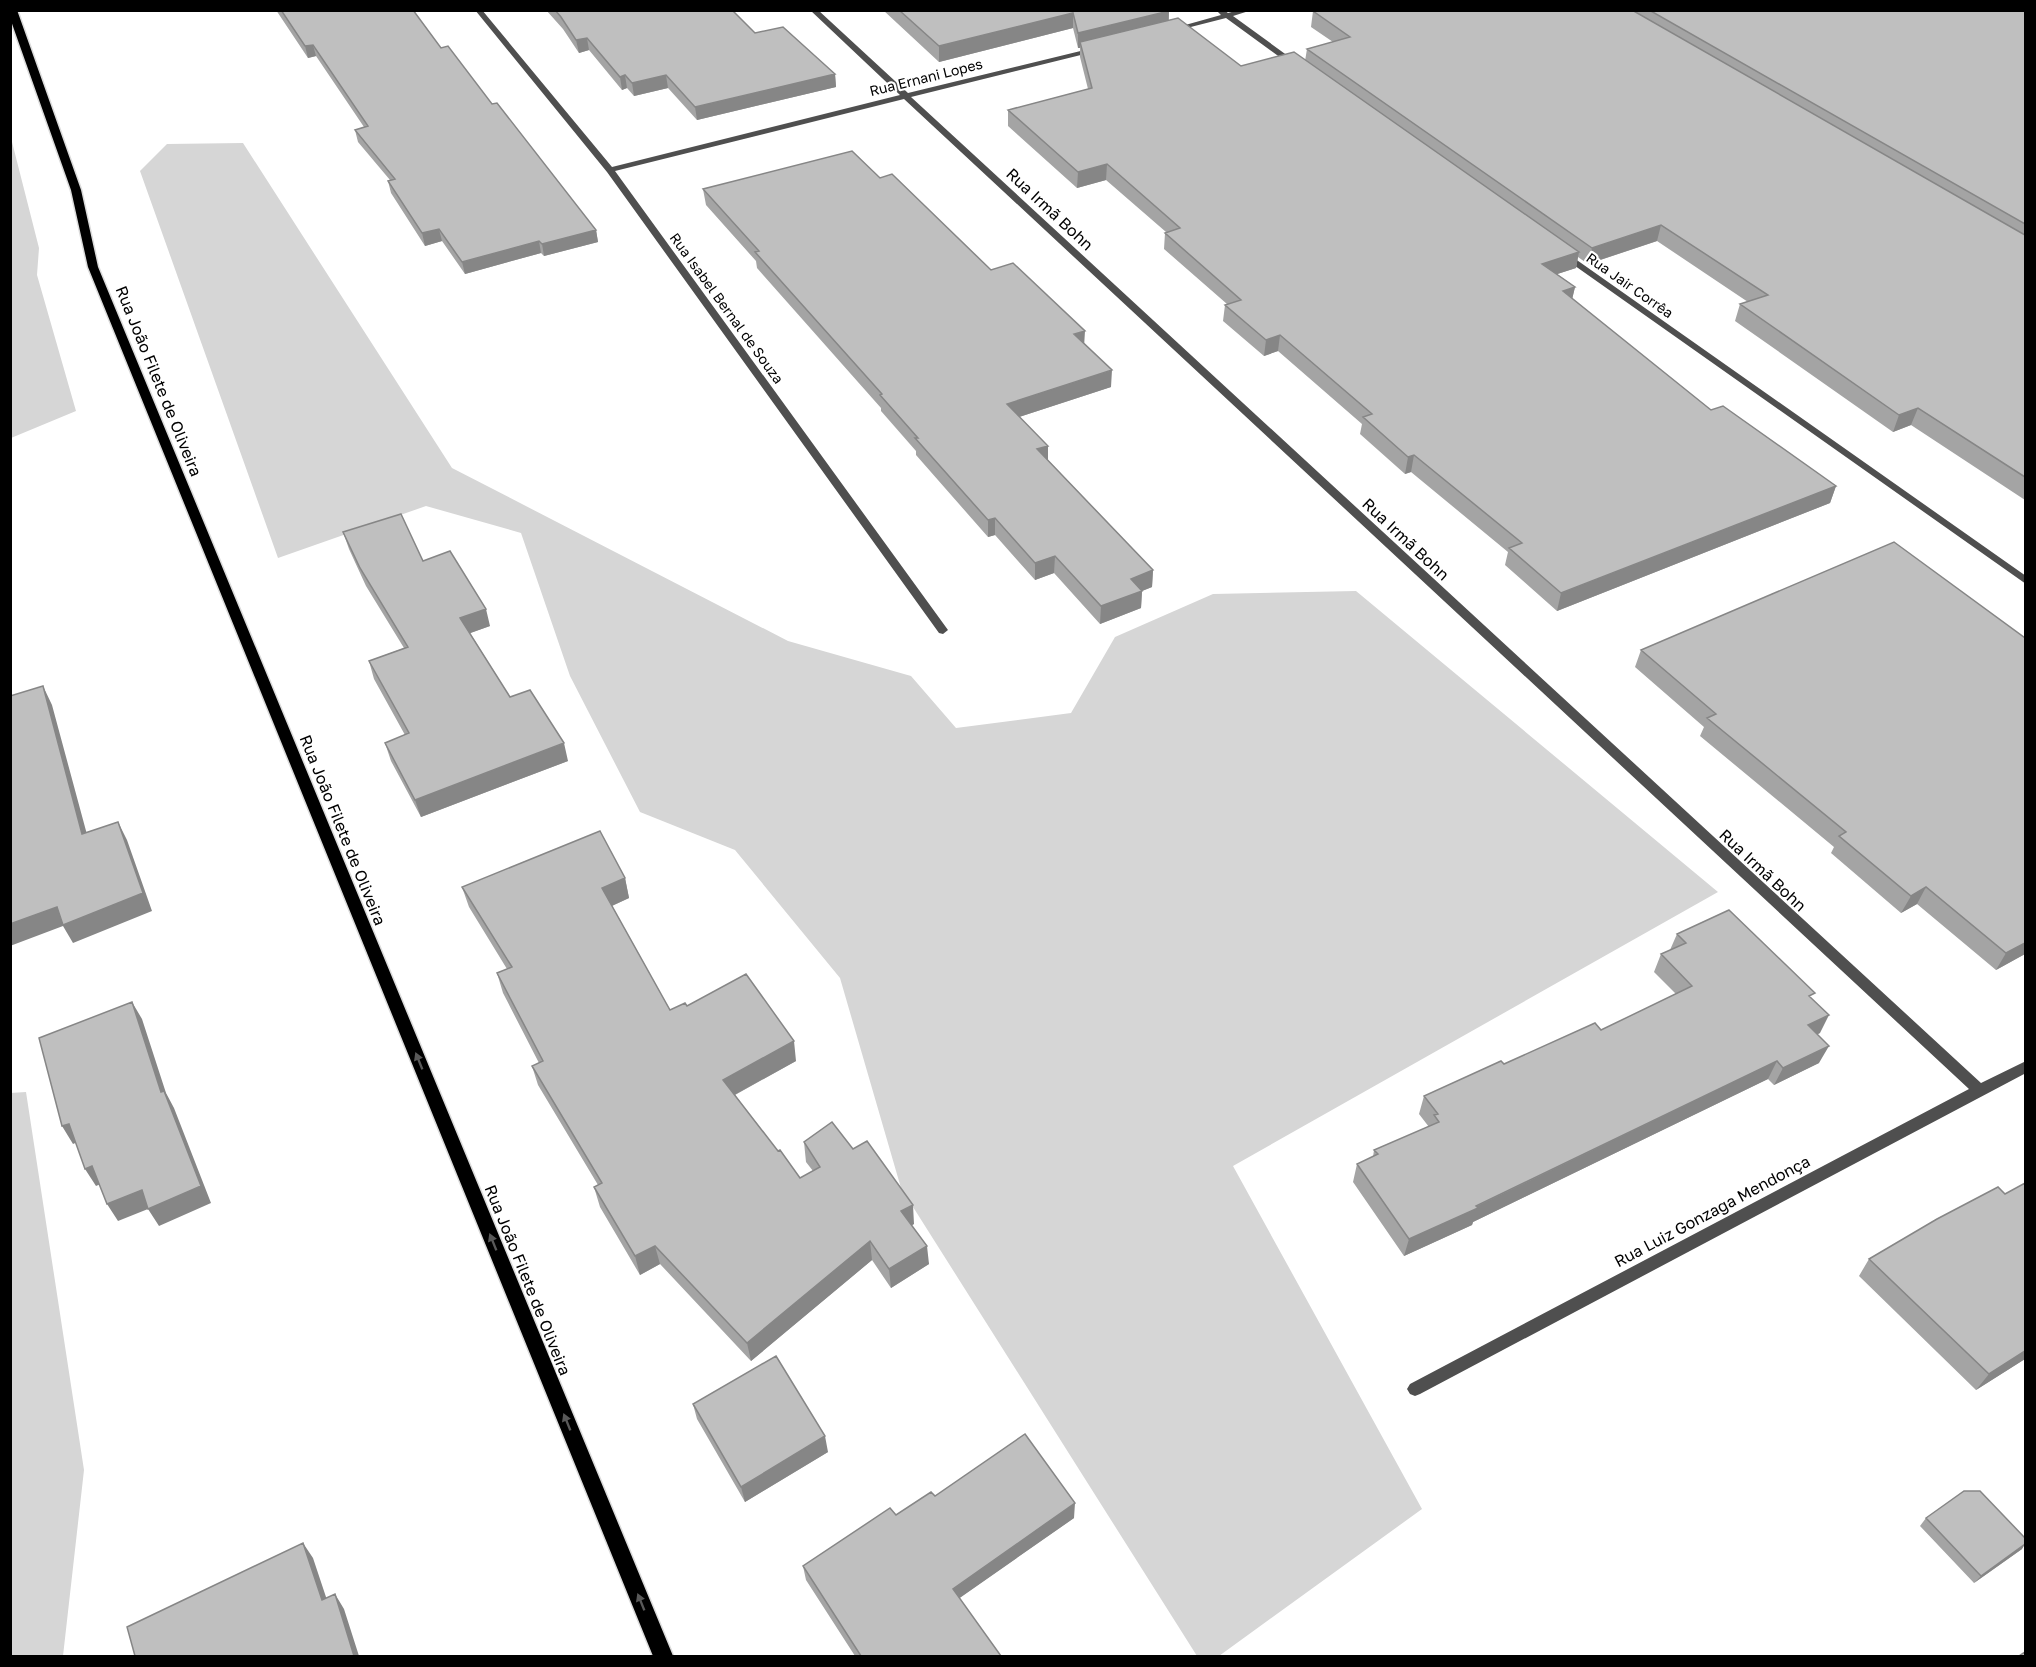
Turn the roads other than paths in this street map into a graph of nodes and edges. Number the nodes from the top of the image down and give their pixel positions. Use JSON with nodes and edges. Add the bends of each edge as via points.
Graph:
{"nodes":[{"id":1,"x":12,"y":10,"type":"edge"},
{"id":2,"x":478,"y":10,"type":"edge"},
{"id":3,"x":813,"y":10,"type":"edge"},
{"id":4,"x":1249,"y":10,"type":"edge"},
{"id":5,"x":1223,"y":13,"type":"edge"},
{"id":6,"x":1170,"y":30,"type":"edge"},
{"id":7,"x":1101,"y":48,"type":"edge"},
{"id":8,"x":1305,"y":71,"type":"edge"},
{"id":9,"x":906,"y":96,"type":"junction"},
{"id":10,"x":610,"y":170,"type":"junction"},
{"id":11,"x":1558,"y":250,"type":"edge"},
{"id":12,"x":2025,"y":581,"type":"edge"},
{"id":13,"x":943,"y":630,"type":"dead end"},
{"id":14,"x":2025,"y":1066,"type":"edge"},
{"id":15,"x":1979,"y":1090,"type":"junction"},
{"id":16,"x":1415,"y":1389,"type":"dead end"},
{"id":17,"x":663,"y":1656,"type":"edge"}],
"edges":[{"from":17,"to":1,"type":"main road","name":"Rua João Filete de Oliveira","one_way":true,"via":[[93,267],[76,190]]},
{"from":2,"to":10,"type":"street","name":"Rua Isabel Bernal de Souza"},
{"from":3,"to":9,"type":"street","name":"Rua Irmã Bohn"},
{"from":4,"to":5,"type":"street"},
{"from":5,"to":6,"type":"street"},
{"from":5,"to":8,"type":"street"},
{"from":7,"to":9,"type":"street","name":"Rua Ernani Lopes"},
{"from":9,"to":10,"type":"street","name":"Rua Ernani Lopes"},
{"from":9,"to":15,"type":"street","name":"Rua Irmã Bohn"},
{"from":10,"to":13,"type":"street","name":"Rua Isabel Bernal de Souza"},
{"from":11,"to":12,"type":"street","name":"Rua Jair Corrêa"},
{"from":14,"to":15,"type":"street","name":"Rua Luiz Gonzaga Mendonça"},
{"from":15,"to":16,"type":"street","name":"Rua Luiz Gonzaga Mendonça"}]}
